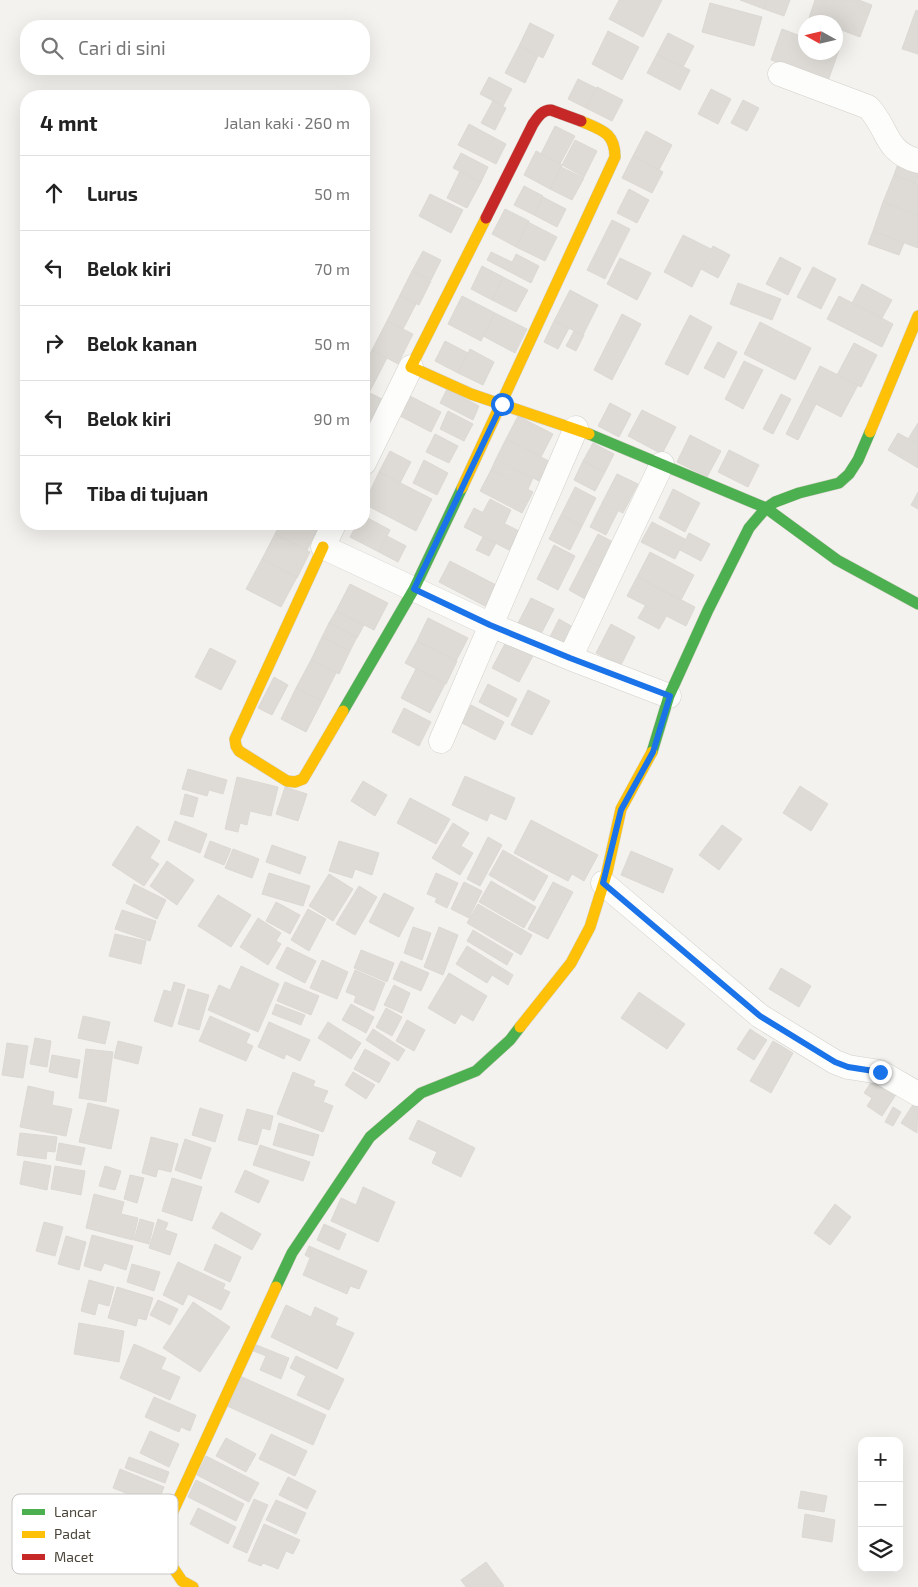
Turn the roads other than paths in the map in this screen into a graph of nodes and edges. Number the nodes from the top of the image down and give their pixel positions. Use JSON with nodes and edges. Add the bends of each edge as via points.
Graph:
{"nodes":[{"id":1,"x":780,"y":74,"type":"dead end"},
{"id":2,"x":918,"y":161,"type":"edge"},
{"id":3,"x":918,"y":316,"type":"edge"},
{"id":4,"x":411,"y":367,"type":"junction"},
{"id":5,"x":502,"y":404,"type":"junction"},
{"id":6,"x":576,"y":428,"type":"junction"},
{"id":7,"x":370,"y":451,"type":"edge"},
{"id":8,"x":662,"y":464,"type":"junction"},
{"id":9,"x":766,"y":508,"type":"junction"},
{"id":10,"x":331,"y":530,"type":"edge"},
{"id":11,"x":323,"y":547,"type":"junction"},
{"id":12,"x":414,"y":589,"type":"junction"},
{"id":13,"x":918,"y":604,"type":"edge"},
{"id":14,"x":490,"y":625,"type":"junction"},
{"id":15,"x":570,"y":658,"type":"junction"},
{"id":16,"x":670,"y":696,"type":"junction"},
{"id":17,"x":441,"y":741,"type":"dead end"},
{"id":18,"x":603,"y":883,"type":"junction"},
{"id":19,"x":918,"y":1094,"type":"edge"},
{"id":20,"x":178,"y":1500,"type":"edge"},
{"id":21,"x":177,"y":1574,"type":"edge"},
{"id":22,"x":193,"y":1587,"type":"edge"}],
"edges":[{"from":1,"to":2,"type":"street","via":[[868,107],[892,146],[904,156]]},
{"from":3,"to":9,"type":"street","via":[[858,460],[849,474],[839,483],[799,493]]},
{"from":4,"to":5,"type":"street","via":[[470,394]]},
{"from":4,"to":5,"type":"street","via":[[532,124],[547,110],[557,111],[612,138],[615,157]]},
{"from":4,"to":7,"type":"street"},
{"from":5,"to":6,"type":"street"},
{"from":5,"to":12,"type":"street"},
{"from":6,"to":8,"type":"street"},
{"from":6,"to":14,"type":"street"},
{"from":8,"to":9,"type":"street"},
{"from":8,"to":15,"type":"street"},
{"from":9,"to":13,"type":"street","via":[[836,560]]},
{"from":9,"to":16,"type":"street","via":[[749,528]]},
{"from":10,"to":11,"type":"street"},
{"from":11,"to":12,"type":"street"},
{"from":11,"to":12,"type":"street","via":[[235,739],[240,751],[287,781],[303,779]]},
{"from":12,"to":14,"type":"street"},
{"from":14,"to":15,"type":"street"},
{"from":14,"to":17,"type":"street"},
{"from":15,"to":16,"type":"street"},
{"from":16,"to":18,"type":"street","via":[[653,752],[621,810]]},
{"from":18,"to":19,"type":"street","via":[[760,1016],[835,1062],[880,1072]]},
{"from":18,"to":20,"type":"street","via":[[590,927],[571,963],[510,1040],[476,1071],[421,1093],[370,1137],[292,1253]]},
{"from":21,"to":22,"type":"street"}]}
